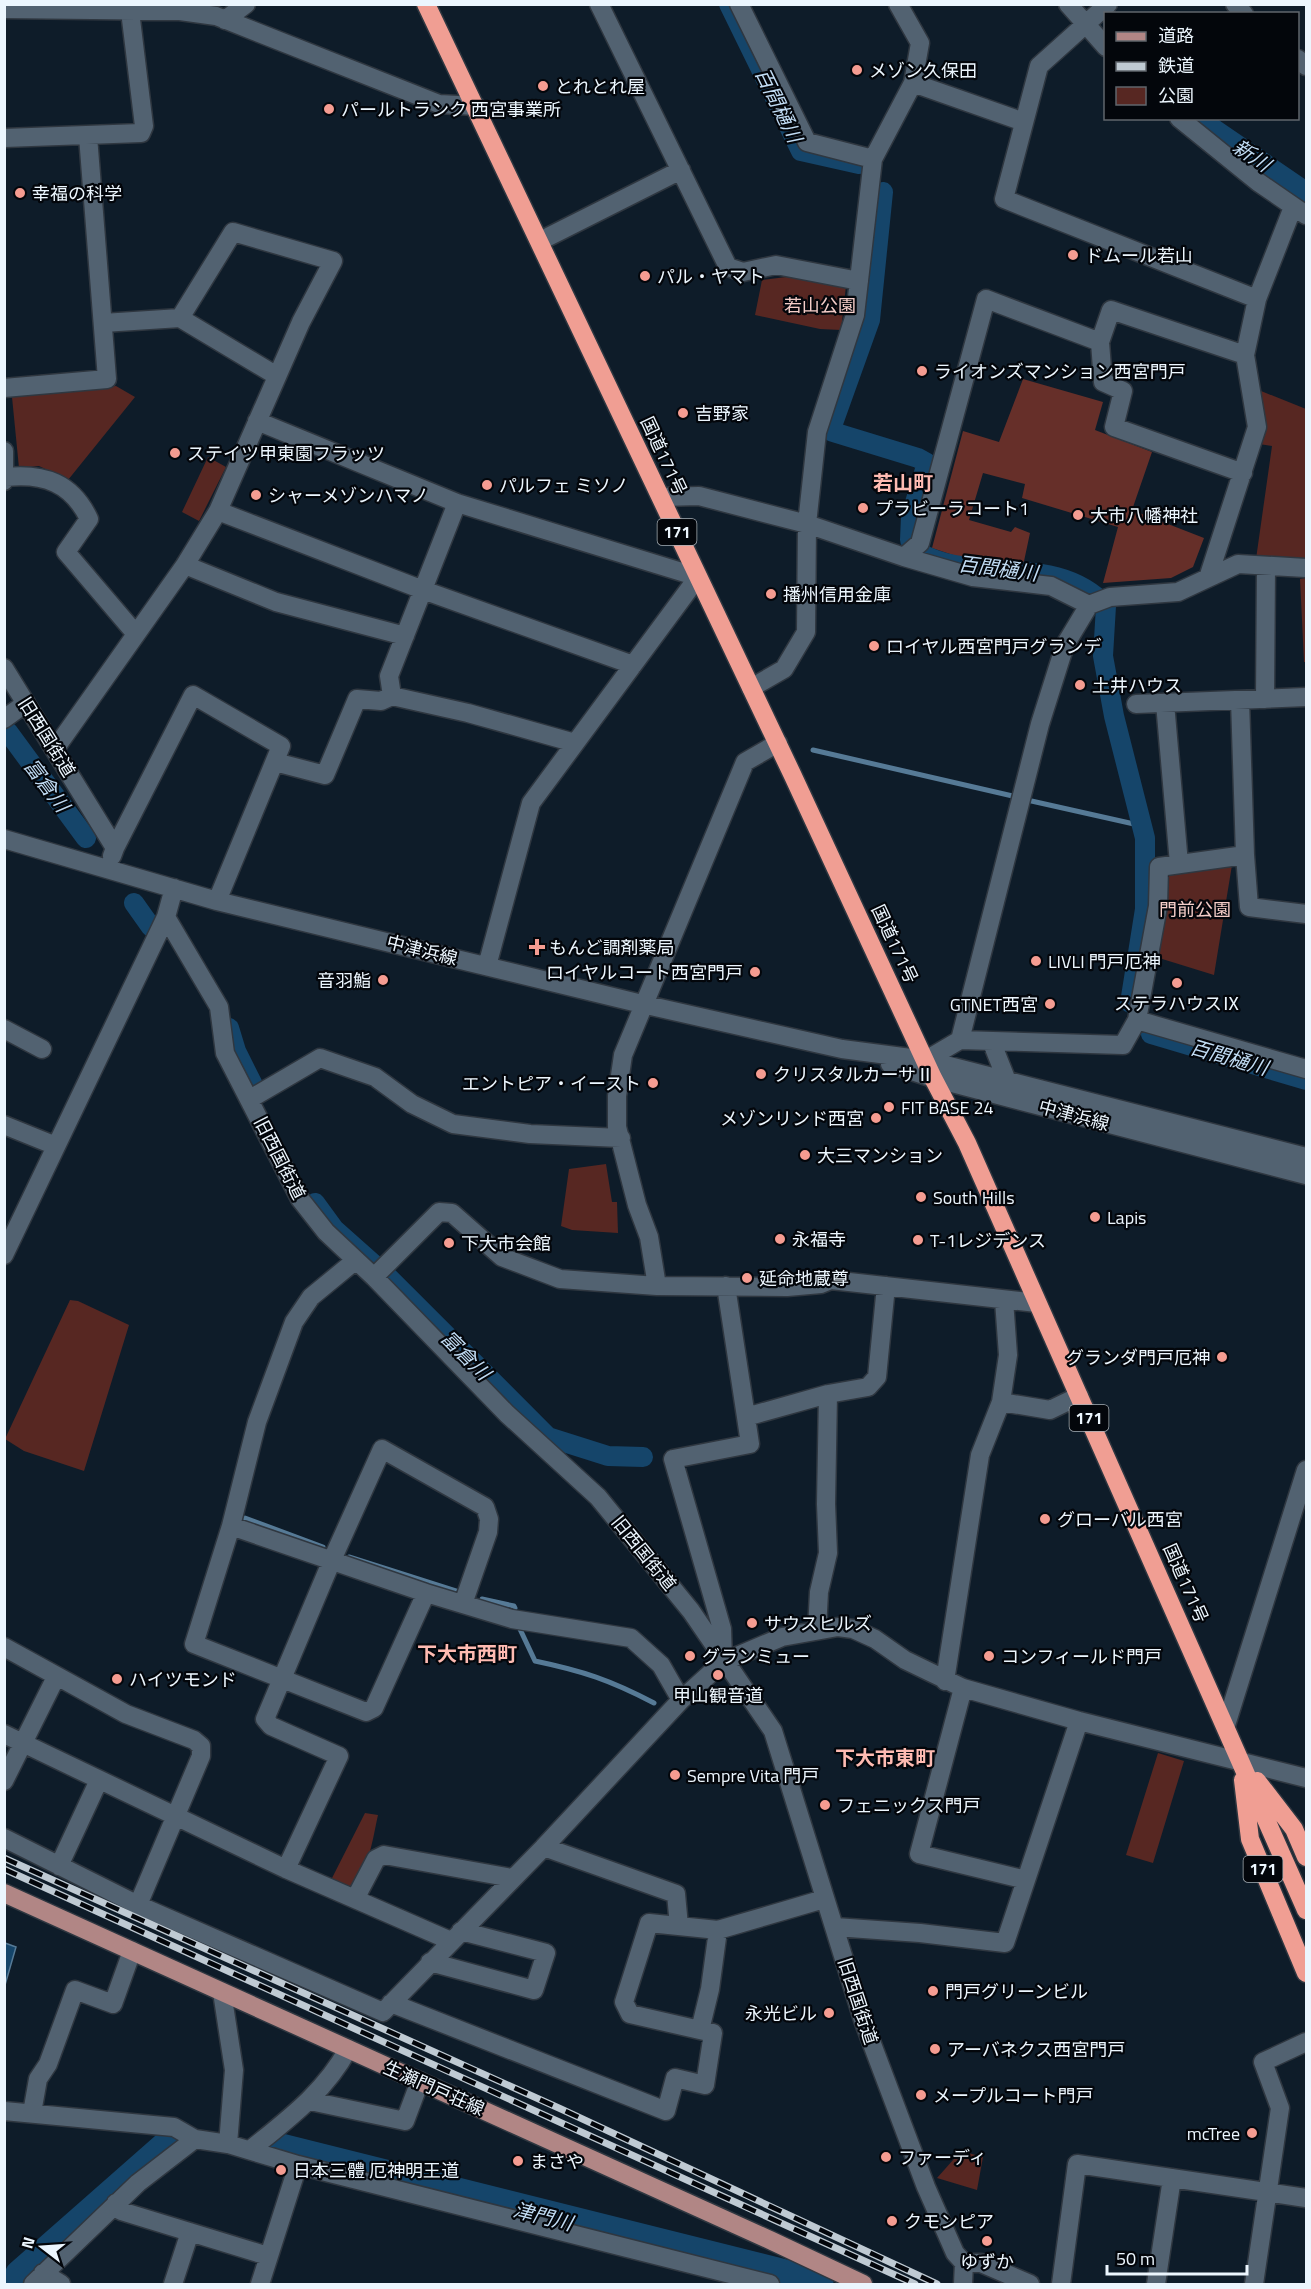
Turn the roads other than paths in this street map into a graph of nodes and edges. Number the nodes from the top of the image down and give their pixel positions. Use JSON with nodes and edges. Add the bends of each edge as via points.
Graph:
{"nodes":[{"id":1,"x":246,"y":4,"type":"edge"},
{"id":2,"x":426,"y":4,"type":"edge"},
{"id":3,"x":599,"y":4,"type":"edge"},
{"id":4,"x":740,"y":4,"type":"edge"},
{"id":5,"x":898,"y":4,"type":"edge"},
{"id":6,"x":1068,"y":4,"type":"edge"},
{"id":7,"x":1108,"y":4,"type":"edge"},
{"id":8,"x":4,"y":9,"type":"edge"},
{"id":9,"x":128,"y":9,"type":"edge"},
{"id":10,"x":225,"y":20,"type":"junction"},
{"id":11,"x":1084,"y":25,"type":"junction"},
{"id":12,"x":1104,"y":45,"type":"edge"},
{"id":13,"x":913,"y":83,"type":"junction"},
{"id":14,"x":476,"y":106,"type":"junction"},
{"id":15,"x":1182,"y":120,"type":"edge"},
{"id":16,"x":1024,"y":122,"type":"junction"},
{"id":17,"x":88,"y":136,"type":"junction"},
{"id":18,"x":4,"y":138,"type":"edge"},
{"id":19,"x":873,"y":159,"type":"junction"},
{"id":20,"x":681,"y":170,"type":"junction"},
{"id":21,"x":1300,"y":211,"type":"edge"},
{"id":22,"x":540,"y":241,"type":"junction"},
{"id":23,"x":859,"y":281,"type":"junction"},
{"id":24,"x":1257,"y":299,"type":"junction"},
{"id":25,"x":180,"y":318,"type":"junction"},
{"id":26,"x":103,"y":323,"type":"junction"},
{"id":27,"x":1100,"y":342,"type":"junction"},
{"id":28,"x":1245,"y":355,"type":"junction"},
{"id":29,"x":277,"y":376,"type":"junction"},
{"id":30,"x":4,"y":388,"type":"edge"},
{"id":31,"x":257,"y":421,"type":"junction"},
{"id":32,"x":4,"y":451,"type":"edge"},
{"id":33,"x":1243,"y":473,"type":"junction"},
{"id":34,"x":5,"y":479,"type":"edge"},
{"id":35,"x":661,"y":497,"type":"junction"},
{"id":36,"x":457,"y":503,"type":"junction"},
{"id":37,"x":218,"y":511,"type":"junction"},
{"id":38,"x":807,"y":524,"type":"junction"},
{"id":39,"x":912,"y":550,"type":"junction"},
{"id":40,"x":185,"y":565,"type":"junction"},
{"id":41,"x":1266,"y":566,"type":"junction"},
{"id":42,"x":1306,"y":568,"type":"edge"},
{"id":43,"x":698,"y":577,"type":"junction"},
{"id":44,"x":1208,"y":578,"type":"junction"},
{"id":45,"x":423,"y":590,"type":"junction"},
{"id":46,"x":1096,"y":602,"type":"junction"},
{"id":47,"x":135,"y":633,"type":"junction"},
{"id":48,"x":405,"y":636,"type":"junction"},
{"id":49,"x":633,"y":665,"type":"junction"},
{"id":50,"x":4,"y":668,"type":"edge"},
{"id":51,"x":751,"y":688,"type":"junction"},
{"id":52,"x":392,"y":696,"type":"junction"},
{"id":53,"x":1306,"y":697,"type":"edge"},
{"id":54,"x":1265,"y":699,"type":"junction"},
{"id":55,"x":1240,"y":700,"type":"junction"},
{"id":56,"x":26,"y":703,"type":"junction"},
{"id":57,"x":1165,"y":703,"type":"junction"},
{"id":58,"x":1136,"y":704,"type":"dead end"},
{"id":59,"x":4,"y":719,"type":"edge"},
{"id":60,"x":575,"y":743,"type":"junction"},
{"id":61,"x":778,"y":743,"type":"junction"},
{"id":62,"x":55,"y":749,"type":"junction"},
{"id":63,"x":275,"y":762,"type":"junction"},
{"id":64,"x":4,"y":839,"type":"edge"},
{"id":65,"x":115,"y":848,"type":"junction"},
{"id":66,"x":1245,"y":855,"type":"junction"},
{"id":67,"x":1179,"y":864,"type":"junction"},
{"id":68,"x":108,"y":870,"type":"junction"},
{"id":69,"x":174,"y":888,"type":"junction"},
{"id":70,"x":217,"y":901,"type":"junction"},
{"id":71,"x":1306,"y":914,"type":"edge"},
{"id":72,"x":166,"y":917,"type":"junction"},
{"id":73,"x":487,"y":966,"type":"junction"},
{"id":74,"x":642,"y":1004,"type":"junction"},
{"id":75,"x":1137,"y":1020,"type":"junction"},
{"id":76,"x":4,"y":1029,"type":"edge"},
{"id":77,"x":960,"y":1040,"type":"junction"},
{"id":78,"x":992,"y":1043,"type":"junction"},
{"id":79,"x":42,"y":1049,"type":"dead end"},
{"id":80,"x":842,"y":1049,"type":"junction"},
{"id":81,"x":926,"y":1060,"type":"junction"},
{"id":82,"x":1306,"y":1069,"type":"edge"},
{"id":83,"x":933,"y":1078,"type":"junction"},
{"id":84,"x":1007,"y":1081,"type":"junction"},
{"id":85,"x":250,"y":1099,"type":"junction"},
{"id":86,"x":4,"y":1125,"type":"edge"},
{"id":87,"x":621,"y":1138,"type":"junction"},
{"id":88,"x":56,"y":1146,"type":"junction"},
{"id":89,"x":1306,"y":1157,"type":"edge"},
{"id":90,"x":1306,"y":1175,"type":"edge"},
{"id":91,"x":4,"y":1255,"type":"edge"},
{"id":92,"x":356,"y":1260,"type":"junction"},
{"id":93,"x":378,"y":1273,"type":"junction"},
{"id":94,"x":657,"y":1286,"type":"junction"},
{"id":95,"x":726,"y":1286,"type":"junction"},
{"id":96,"x":886,"y":1286,"type":"junction"},
{"id":97,"x":1004,"y":1300,"type":"junction"},
{"id":98,"x":1037,"y":1303,"type":"junction"},
{"id":99,"x":828,"y":1394,"type":"junction"},
{"id":100,"x":1079,"y":1396,"type":"junction"},
{"id":101,"x":1001,"y":1402,"type":"junction"},
{"id":102,"x":746,"y":1417,"type":"junction"},
{"id":103,"x":1306,"y":1470,"type":"edge"},
{"id":104,"x":231,"y":1526,"type":"junction"},
{"id":105,"x":332,"y":1560,"type":"junction"},
{"id":106,"x":426,"y":1593,"type":"junction"},
{"id":107,"x":463,"y":1604,"type":"junction"},
{"id":108,"x":817,"y":1630,"type":"junction"},
{"id":109,"x":4,"y":1647,"type":"edge"},
{"id":110,"x":723,"y":1662,"type":"junction"},
{"id":111,"x":56,"y":1677,"type":"junction"},
{"id":112,"x":282,"y":1678,"type":"junction"},
{"id":113,"x":945,"y":1682,"type":"junction"},
{"id":114,"x":963,"y":1688,"type":"junction"},
{"id":115,"x":681,"y":1700,"type":"junction"},
{"id":116,"x":1079,"y":1721,"type":"junction"},
{"id":117,"x":1226,"y":1725,"type":"junction"},
{"id":118,"x":4,"y":1734,"type":"edge"},
{"id":119,"x":23,"y":1742,"type":"junction"},
{"id":120,"x":1241,"y":1761,"type":"junction"},
{"id":121,"x":1306,"y":1778,"type":"edge"},
{"id":122,"x":99,"y":1780,"type":"junction"},
{"id":123,"x":4,"y":1781,"type":"edge"},
{"id":124,"x":176,"y":1816,"type":"junction"},
{"id":125,"x":4,"y":1838,"type":"edge"},
{"id":126,"x":544,"y":1847,"type":"junction"},
{"id":127,"x":1306,"y":1857,"type":"edge"},
{"id":128,"x":59,"y":1866,"type":"junction"},
{"id":129,"x":286,"y":1869,"type":"junction"},
{"id":130,"x":512,"y":1878,"type":"junction"},
{"id":131,"x":1026,"y":1880,"type":"junction"},
{"id":132,"x":4,"y":1893,"type":"edge"},
{"id":133,"x":355,"y":1899,"type":"junction"},
{"id":134,"x":824,"y":1899,"type":"junction"},
{"id":135,"x":138,"y":1905,"type":"junction"},
{"id":136,"x":1306,"y":1910,"type":"edge"},
{"id":137,"x":678,"y":1926,"type":"junction"},
{"id":138,"x":835,"y":1927,"type":"junction"},
{"id":139,"x":718,"y":1930,"type":"junction"},
{"id":140,"x":456,"y":1936,"type":"junction"},
{"id":141,"x":132,"y":1951,"type":"junction"},
{"id":142,"x":430,"y":1962,"type":"junction"},
{"id":143,"x":1306,"y":1973,"type":"edge"},
{"id":144,"x":222,"y":1992,"type":"junction"},
{"id":145,"x":391,"y":2003,"type":"junction"},
{"id":146,"x":700,"y":2030,"type":"junction"},
{"id":147,"x":1306,"y":2042,"type":"edge"},
{"id":148,"x":348,"y":2049,"type":"junction"},
{"id":149,"x":420,"y":2081,"type":"junction"},
{"id":150,"x":310,"y":2101,"type":"junction"},
{"id":151,"x":4,"y":2111,"type":"edge"},
{"id":152,"x":32,"y":2113,"type":"junction"},
{"id":153,"x":195,"y":2139,"type":"junction"},
{"id":154,"x":228,"y":2144,"type":"junction"},
{"id":155,"x":250,"y":2150,"type":"junction"},
{"id":156,"x":298,"y":2165,"type":"junction"},
{"id":157,"x":1172,"y":2178,"type":"junction"},
{"id":158,"x":1268,"y":2191,"type":"junction"},
{"id":159,"x":1306,"y":2198,"type":"edge"},
{"id":160,"x":116,"y":2203,"type":"junction"},
{"id":161,"x":190,"y":2232,"type":"junction"},
{"id":162,"x":268,"y":2256,"type":"junction"},
{"id":163,"x":964,"y":2263,"type":"junction"},
{"id":164,"x":38,"y":2279,"type":"edge"},
{"id":165,"x":61,"y":2284,"type":"edge"},
{"id":166,"x":173,"y":2284,"type":"edge"},
{"id":167,"x":260,"y":2284,"type":"edge"},
{"id":168,"x":770,"y":2284,"type":"edge"},
{"id":169,"x":862,"y":2284,"type":"edge"},
{"id":170,"x":963,"y":2284,"type":"edge"},
{"id":171,"x":1030,"y":2284,"type":"edge"},
{"id":172,"x":1061,"y":2284,"type":"edge"},
{"id":173,"x":1156,"y":2284,"type":"edge"},
{"id":174,"x":1254,"y":2284,"type":"edge"}],
"edges":[{"from":1,"to":10,"type":"street"},
{"from":2,"to":14,"type":"highway","name":"国道171号","number":"171"},
{"from":3,"to":20,"type":"street"},
{"from":4,"to":19,"type":"street","via":[[807,142]]},
{"from":5,"to":13,"type":"street","via":[[920,43]]},
{"from":6,"to":11,"type":"street"},
{"from":7,"to":11,"type":"street"},
{"from":8,"to":9,"type":"street"},
{"from":9,"to":10,"type":"street","via":[[180,11]]},
{"from":9,"to":17,"type":"street","via":[[144,126],[141,133]]},
{"from":10,"to":14,"type":"street","via":[[440,104]]},
{"from":11,"to":12,"type":"street"},
{"from":11,"to":16,"type":"street","via":[[1039,66]]},
{"from":13,"to":16,"type":"street"},
{"from":13,"to":19,"type":"street"},
{"from":14,"to":22,"type":"highway","name":"国道171号","number":"171"},
{"from":15,"to":21,"type":"street"},
{"from":16,"to":24,"type":"street","via":[[1004,199]]},
{"from":17,"to":18,"type":"street"},
{"from":17,"to":26,"type":"street"},
{"from":19,"to":23,"type":"street"},
{"from":20,"to":22,"type":"street"},
{"from":20,"to":23,"type":"street","via":[[728,267],[743,272],[776,265]]},
{"from":21,"to":24,"type":"street"},
{"from":22,"to":35,"type":"highway","name":"国道171号","number":"171"},
{"from":23,"to":38,"type":"street","via":[[855,315],[817,432]]},
{"from":24,"to":28,"type":"street"},
{"from":25,"to":26,"type":"street"},
{"from":25,"to":29,"type":"street"},
{"from":25,"to":29,"type":"street","via":[[233,232],[333,261]]},
{"from":26,"to":30,"type":"street","via":[[107,379]]},
{"from":27,"to":28,"type":"street","via":[[1111,310]]},
{"from":27,"to":33,"type":"street","via":[[1102,382],[1123,391],[1114,427]]},
{"from":27,"to":39,"type":"street","via":[[986,298]]},
{"from":28,"to":33,"type":"street","via":[[1257,427]]},
{"from":29,"to":31,"type":"street"},
{"from":31,"to":36,"type":"street"},
{"from":31,"to":37,"type":"street"},
{"from":32,"to":34,"type":"street"},
{"from":33,"to":44,"type":"street"},
{"from":34,"to":47,"type":"street","via":[[30,474],[58,483],[83,506],[89,519],[66,552]]},
{"from":35,"to":38,"type":"street","via":[[699,496]]},
{"from":35,"to":43,"type":"highway","name":"国道171号","number":"171"},
{"from":36,"to":43,"type":"street"},
{"from":36,"to":45,"type":"street"},
{"from":37,"to":40,"type":"street"},
{"from":37,"to":45,"type":"street"},
{"from":38,"to":39,"type":"street"},
{"from":38,"to":51,"type":"street","via":[[806,632],[784,669]]},
{"from":39,"to":46,"type":"street","via":[[973,577],[1052,586]]},
{"from":40,"to":47,"type":"street"},
{"from":40,"to":48,"type":"street","via":[[276,602]]},
{"from":41,"to":42,"type":"street"},
{"from":41,"to":44,"type":"street","via":[[1238,564]]},
{"from":41,"to":54,"type":"street"},
{"from":43,"to":49,"type":"street"},
{"from":43,"to":51,"type":"highway","name":"国道171号","number":"171"},
{"from":44,"to":46,"type":"street","via":[[1178,591]]},
{"from":45,"to":48,"type":"street"},
{"from":45,"to":49,"type":"street"},
{"from":46,"to":77,"type":"street","via":[[1065,645],[1040,724]]},
{"from":47,"to":62,"type":"street"},
{"from":48,"to":52,"type":"street","via":[[389,676]]},
{"from":49,"to":60,"type":"street"},
{"from":50,"to":56,"type":"street","name":"旧西国街道"},
{"from":51,"to":61,"type":"highway","name":"国道171号","number":"171"},
{"from":52,"to":60,"type":"street","via":[[468,712]]},
{"from":52,"to":63,"type":"street","via":[[381,700],[357,699],[325,775]]},
{"from":53,"to":54,"type":"street"},
{"from":54,"to":55,"type":"street"},
{"from":55,"to":57,"type":"street"},
{"from":55,"to":66,"type":"street"},
{"from":56,"to":59,"type":"street"},
{"from":56,"to":62,"type":"street","name":"旧西国街道"},
{"from":57,"to":58,"type":"street"},
{"from":57,"to":67,"type":"street"},
{"from":60,"to":73,"type":"street","via":[[531,803]]},
{"from":61,"to":74,"type":"street","via":[[746,762]]},
{"from":61,"to":81,"type":"highway","name":"国道171号","number":"171"},
{"from":62,"to":65,"type":"street","name":"旧西国街道"},
{"from":63,"to":65,"type":"street","via":[[281,746],[193,695]]},
{"from":63,"to":70,"type":"street"},
{"from":64,"to":68,"type":"street","name":"中津浜線"},
{"from":65,"to":68,"type":"street"},
{"from":66,"to":67,"type":"street"},
{"from":66,"to":71,"type":"street","via":[[1249,907]]},
{"from":67,"to":75,"type":"street","via":[[1159,867],[1158,906]]},
{"from":68,"to":69,"type":"street","name":"中津浜線"},
{"from":69,"to":70,"type":"street","name":"中津浜線"},
{"from":69,"to":72,"type":"street"},
{"from":70,"to":73,"type":"street","name":"中津浜線"},
{"from":72,"to":85,"type":"street","name":"旧西国街道","via":[[219,1007],[225,1053]]},
{"from":72,"to":88,"type":"street"},
{"from":73,"to":74,"type":"street","name":"中津浜線"},
{"from":74,"to":80,"type":"street","name":"中津浜線"},
{"from":74,"to":87,"type":"street","via":[[623,1055],[617,1096]]},
{"from":75,"to":78,"type":"street","via":[[1123,1045]]},
{"from":75,"to":82,"type":"street"},
{"from":76,"to":79,"type":"street"},
{"from":77,"to":78,"type":"street"},
{"from":77,"to":81,"type":"street"},
{"from":78,"to":84,"type":"street"},
{"from":80,"to":81,"type":"street","name":"中津浜線"},
{"from":80,"to":83,"type":"street","name":"中津浜線"},
{"from":81,"to":83,"type":"highway","name":"国道171号","number":"171"},
{"from":81,"to":84,"type":"street","name":"中津浜線"},
{"from":83,"to":90,"type":"street","name":"中津浜線"},
{"from":83,"to":98,"type":"highway","name":"国道171号","number":"171","via":[[967,1143]]},
{"from":84,"to":89,"type":"street","name":"中津浜線"},
{"from":85,"to":87,"type":"street","via":[[320,1058],[375,1077],[412,1104],[453,1124],[530,1134]]},
{"from":85,"to":92,"type":"street","name":"旧西国街道","via":[[300,1200]]},
{"from":86,"to":88,"type":"street"},
{"from":87,"to":94,"type":"street","via":[[649,1237]]},
{"from":88,"to":91,"type":"street"},
{"from":92,"to":93,"type":"street","name":"旧西国街道"},
{"from":92,"to":104,"type":"street","via":[[311,1297],[294,1322],[257,1422]]},
{"from":93,"to":94,"type":"street","via":[[439,1212],[446,1212],[502,1257],[561,1280]]},
{"from":93,"to":110,"type":"street","name":"旧西国街道","via":[[507,1414],[598,1497],[692,1611]]},
{"from":94,"to":95,"type":"street"},
{"from":95,"to":96,"type":"street","via":[[787,1287],[831,1280]]},
{"from":95,"to":102,"type":"street"},
{"from":96,"to":97,"type":"street"},
{"from":96,"to":99,"type":"street","via":[[877,1377],[868,1387]]},
{"from":97,"to":98,"type":"street"},
{"from":97,"to":101,"type":"street","via":[[1008,1355]]},
{"from":98,"to":100,"type":"highway","name":"国道171号","number":"171"},
{"from":99,"to":102,"type":"street"},
{"from":99,"to":108,"type":"street","via":[[828,1553],[819,1592]]},
{"from":100,"to":101,"type":"street","via":[[1050,1410]]},
{"from":100,"to":117,"type":"highway","name":"国道171号","number":"171"},
{"from":101,"to":113,"type":"street","via":[[980,1455]]},
{"from":102,"to":110,"type":"street","via":[[750,1444],[672,1459],[722,1629]]},
{"from":103,"to":117,"type":"street"},
{"from":104,"to":105,"type":"street"},
{"from":104,"to":112,"type":"street","via":[[194,1644]]},
{"from":105,"to":106,"type":"street"},
{"from":105,"to":107,"type":"street","via":[[382,1449],[484,1507],[489,1519],[488,1532]]},
{"from":105,"to":112,"type":"street"},
{"from":106,"to":107,"type":"street"},
{"from":106,"to":112,"type":"street","via":[[374,1708],[366,1712]]},
{"from":107,"to":115,"type":"street","via":[[512,1618],[631,1638],[661,1665]]},
{"from":108,"to":110,"type":"street","via":[[782,1637]]},
{"from":108,"to":113,"type":"street","via":[[853,1629]]},
{"from":109,"to":111,"type":"street"},
{"from":110,"to":115,"type":"street"},
{"from":110,"to":134,"type":"street","name":"旧西国街道","via":[[772,1731]]},
{"from":111,"to":119,"type":"street"},
{"from":111,"to":124,"type":"street","via":[[126,1714],[201,1746],[201,1756]]},
{"from":112,"to":129,"type":"street","via":[[265,1719],[271,1726],[339,1756]]},
{"from":113,"to":114,"type":"street"},
{"from":114,"to":116,"type":"street"},
{"from":114,"to":131,"type":"street","via":[[919,1854]]},
{"from":115,"to":126,"type":"street"},
{"from":116,"to":120,"type":"street"},
{"from":116,"to":131,"type":"street"},
{"from":117,"to":120,"type":"highway","name":"国道171号","number":"171"},
{"from":118,"to":119,"type":"street"},
{"from":119,"to":122,"type":"street"},
{"from":119,"to":123,"type":"street"},
{"from":120,"to":121,"type":"street"},
{"from":120,"to":127,"type":"highway","number":"171","via":[[1294,1829]]},
{"from":120,"to":136,"type":"highway","name":"国道171号","number":"171"},
{"from":120,"to":143,"type":"highway","number":"171","via":[[1250,1839]]},
{"from":122,"to":124,"type":"street"},
{"from":122,"to":128,"type":"street"},
{"from":124,"to":129,"type":"street"},
{"from":124,"to":135,"type":"street"},
{"from":125,"to":128,"type":"street"},
{"from":126,"to":130,"type":"street"},
{"from":126,"to":137,"type":"street","via":[[676,1894]]},
{"from":128,"to":135,"type":"street"},
{"from":129,"to":133,"type":"street"},
{"from":130,"to":133,"type":"street","via":[[384,1855],[376,1859]]},
{"from":130,"to":140,"type":"street"},
{"from":131,"to":138,"type":"street","via":[[1005,1943]]},
{"from":132,"to":141,"type":"main road","name":"生瀬門戸荘線"},
{"from":133,"to":140,"type":"street"},
{"from":134,"to":138,"type":"street","name":"旧西国街道"},
{"from":134,"to":139,"type":"street"},
{"from":135,"to":145,"type":"street","via":[[383,2012]]},
{"from":137,"to":139,"type":"street"},
{"from":137,"to":146,"type":"street","via":[[649,1923],[624,2002],[630,2014]]},
{"from":138,"to":163,"type":"street","name":"旧西国街道","via":[[863,2020],[926,2187],[955,2253]]},
{"from":139,"to":146,"type":"street","via":[[711,1989]]},
{"from":140,"to":142,"type":"street"},
{"from":140,"to":142,"type":"street","via":[[546,1953],[534,1990]]},
{"from":141,"to":144,"type":"main road","name":"生瀬門戸荘線"},
{"from":141,"to":152,"type":"street","via":[[113,2004],[75,1990],[48,2064],[38,2079]]},
{"from":142,"to":145,"type":"street"},
{"from":144,"to":148,"type":"main road","name":"生瀬門戸荘線"},
{"from":144,"to":154,"type":"street","via":[[234,2070]]},
{"from":145,"to":146,"type":"street","via":[[666,2110],[675,2078],[705,2085],[713,2033]]},
{"from":147,"to":158,"type":"street","via":[[1263,2062],[1280,2108]]},
{"from":148,"to":149,"type":"main road","name":"生瀬門戸荘線"},
{"from":148,"to":150,"type":"street"},
{"from":149,"to":150,"type":"street","via":[[405,2121]]},
{"from":149,"to":169,"type":"main road","name":"生瀬門戸荘線"},
{"from":150,"to":155,"type":"street"},
{"from":151,"to":152,"type":"street"},
{"from":152,"to":153,"type":"street","via":[[174,2127]]},
{"from":153,"to":154,"type":"street"},
{"from":153,"to":160,"type":"street"},
{"from":154,"to":155,"type":"street"},
{"from":155,"to":156,"type":"street"},
{"from":156,"to":162,"type":"street"},
{"from":156,"to":168,"type":"street"},
{"from":157,"to":158,"type":"street"},
{"from":157,"to":172,"type":"street","via":[[1077,2164]]},
{"from":157,"to":173,"type":"street"},
{"from":158,"to":159,"type":"street"},
{"from":158,"to":174,"type":"street"},
{"from":160,"to":161,"type":"street","via":[[122,2211]]},
{"from":160,"to":164,"type":"street"},
{"from":161,"to":162,"type":"street"},
{"from":161,"to":166,"type":"street"},
{"from":162,"to":167,"type":"street"},
{"from":163,"to":170,"type":"street"},
{"from":163,"to":171,"type":"street","via":[[981,2263]]},
{"from":164,"to":165,"type":"street"}]}
